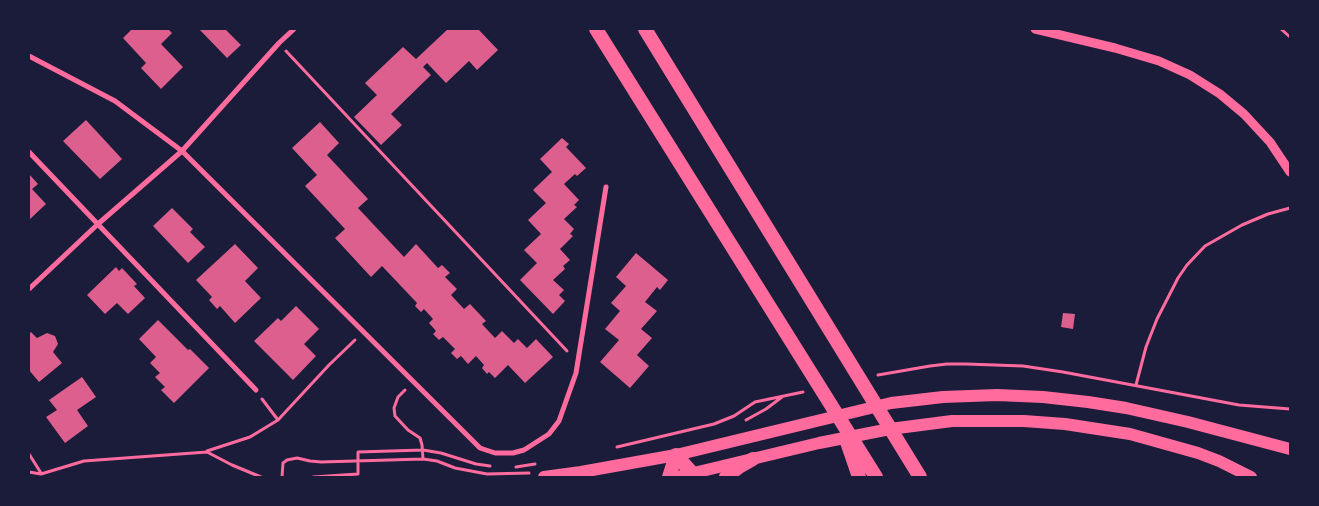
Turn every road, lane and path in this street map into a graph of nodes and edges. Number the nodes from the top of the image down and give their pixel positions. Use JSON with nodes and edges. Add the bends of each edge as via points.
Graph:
{"nodes":[{"id":1,"x":294,"y":29,"type":"edge"},
{"id":2,"x":596,"y":29,"type":"edge"},
{"id":3,"x":645,"y":29,"type":"edge"},
{"id":4,"x":1035,"y":29,"type":"edge"},
{"id":5,"x":1282,"y":29,"type":"edge"},
{"id":6,"x":1290,"y":37,"type":"edge"},
{"id":7,"x":279,"y":43,"type":"junction"},
{"id":8,"x":29,"y":56,"type":"edge"},
{"id":9,"x":182,"y":151,"type":"junction"},
{"id":10,"x":29,"y":152,"type":"edge"},
{"id":11,"x":1290,"y":172,"type":"edge"},
{"id":12,"x":606,"y":187,"type":"dead end"},
{"id":13,"x":1290,"y":208,"type":"edge"},
{"id":14,"x":98,"y":224,"type":"junction"},
{"id":15,"x":29,"y":289,"type":"edge"},
{"id":16,"x":363,"y":332,"type":"junction"},
{"id":17,"x":578,"y":362,"type":"junction"},
{"id":18,"x":877,"y":375,"type":"dead end"},
{"id":19,"x":413,"y":381,"type":"junction"},
{"id":20,"x":1136,"y":385,"type":"junction"},
{"id":21,"x":814,"y":387,"type":"junction"},
{"id":22,"x":256,"y":390,"type":"joint"},
{"id":23,"x":1290,"y":408,"type":"edge"},
{"id":24,"x":278,"y":420,"type":"junction"},
{"id":25,"x":612,"y":448,"type":"dead end"},
{"id":26,"x":1290,"y":449,"type":"edge"},
{"id":27,"x":423,"y":450,"type":"junction"},
{"id":28,"x":207,"y":452,"type":"junction"},
{"id":29,"x":29,"y":454,"type":"edge"},
{"id":30,"x":676,"y":455,"type":"junction"},
{"id":31,"x":857,"y":457,"type":"junction"},
{"id":32,"x":753,"y":459,"type":"junction"},
{"id":33,"x":358,"y":461,"type":"junction"},
{"id":34,"x":538,"y":463,"type":"dead end"},
{"id":35,"x":495,"y":467,"type":"dead end"},
{"id":36,"x":511,"y":467,"type":"dead end"},
{"id":37,"x":29,"y":472,"type":"edge"},
{"id":38,"x":41,"y":474,"type":"junction"},
{"id":39,"x":694,"y":476,"type":"edge"},
{"id":40,"x":261,"y":477,"type":"edge"},
{"id":41,"x":282,"y":477,"type":"edge"},
{"id":42,"x":313,"y":477,"type":"edge"},
{"id":43,"x":544,"y":477,"type":"edge"},
{"id":44,"x":669,"y":477,"type":"edge"},
{"id":45,"x":677,"y":477,"type":"edge"},
{"id":46,"x":726,"y":477,"type":"edge"},
{"id":47,"x":858,"y":477,"type":"edge"},
{"id":48,"x":876,"y":477,"type":"edge"},
{"id":49,"x":920,"y":477,"type":"edge"},
{"id":50,"x":1251,"y":477,"type":"edge"}],
"edges":[{"from":1,"to":7,"type":"street"},
{"from":2,"to":21,"type":"highway","via":[[693,182]]},
{"from":3,"to":49,"type":"highway"},
{"from":4,"to":11,"type":"street","via":[[1150,58],[1190,75],[1244,114],[1270,142]]},
{"from":5,"to":6,"type":"path"},
{"from":7,"to":9,"type":"street"},
{"from":7,"to":17,"type":"path"},
{"from":8,"to":9,"type":"street","via":[[115,101]]},
{"from":9,"to":14,"type":"street"},
{"from":9,"to":16,"type":"street"},
{"from":10,"to":14,"type":"street"},
{"from":12,"to":17,"type":"street"},
{"from":13,"to":20,"type":"path","via":[[1242,225],[1205,246],[1187,265],[1156,319]]},
{"from":14,"to":15,"type":"street"},
{"from":14,"to":22,"type":"street"},
{"from":16,"to":19,"type":"street"},
{"from":16,"to":24,"type":"path"},
{"from":17,"to":19,"type":"street","via":[[559,421],[542,440],[513,453],[495,453],[480,448]]},
{"from":18,"to":20,"type":"path","via":[[930,366],[984,364],[1053,370]]},
{"from":19,"to":27,"type":"path","via":[[398,396],[395,416],[420,438]]},
{"from":20,"to":23,"type":"path","via":[[1239,406]]},
{"from":21,"to":25,"type":"path","via":[[756,402],[714,424]]},
{"from":21,"to":31,"type":"highway","via":[[841,423]]},
{"from":22,"to":24,"type":"path"},
{"from":24,"to":28,"type":"path","via":[[250,436]]},
{"from":26,"to":30,"type":"main road","via":[[1126,408],[1043,397],[997,396],[943,397],[891,403]]},
{"from":27,"to":33,"type":"path","via":[[423,459]]},
{"from":27,"to":33,"type":"path","via":[[358,452]]},
{"from":27,"to":35,"type":"path"},
{"from":28,"to":38,"type":"path","via":[[84,461]]},
{"from":28,"to":40,"type":"path"},
{"from":29,"to":38,"type":"path"},
{"from":30,"to":39,"type":"highway"},
{"from":30,"to":43,"type":"main road"},
{"from":30,"to":44,"type":"highway"},
{"from":31,"to":47,"type":"highway"},
{"from":31,"to":48,"type":"highway"},
{"from":32,"to":39,"type":"main road"},
{"from":32,"to":46,"type":"highway"},
{"from":32,"to":50,"type":"main road","via":[[819,442],[897,428],[952,421],[1024,421],[1086,426],[1145,438],[1219,461]]},
{"from":33,"to":41,"type":"path","via":[[321,462],[291,458],[283,464]]},
{"from":33,"to":42,"type":"path","via":[[358,474]]},
{"from":34,"to":36,"type":"path"},
{"from":37,"to":38,"type":"path"},
{"from":39,"to":45,"type":"main road"}]}
